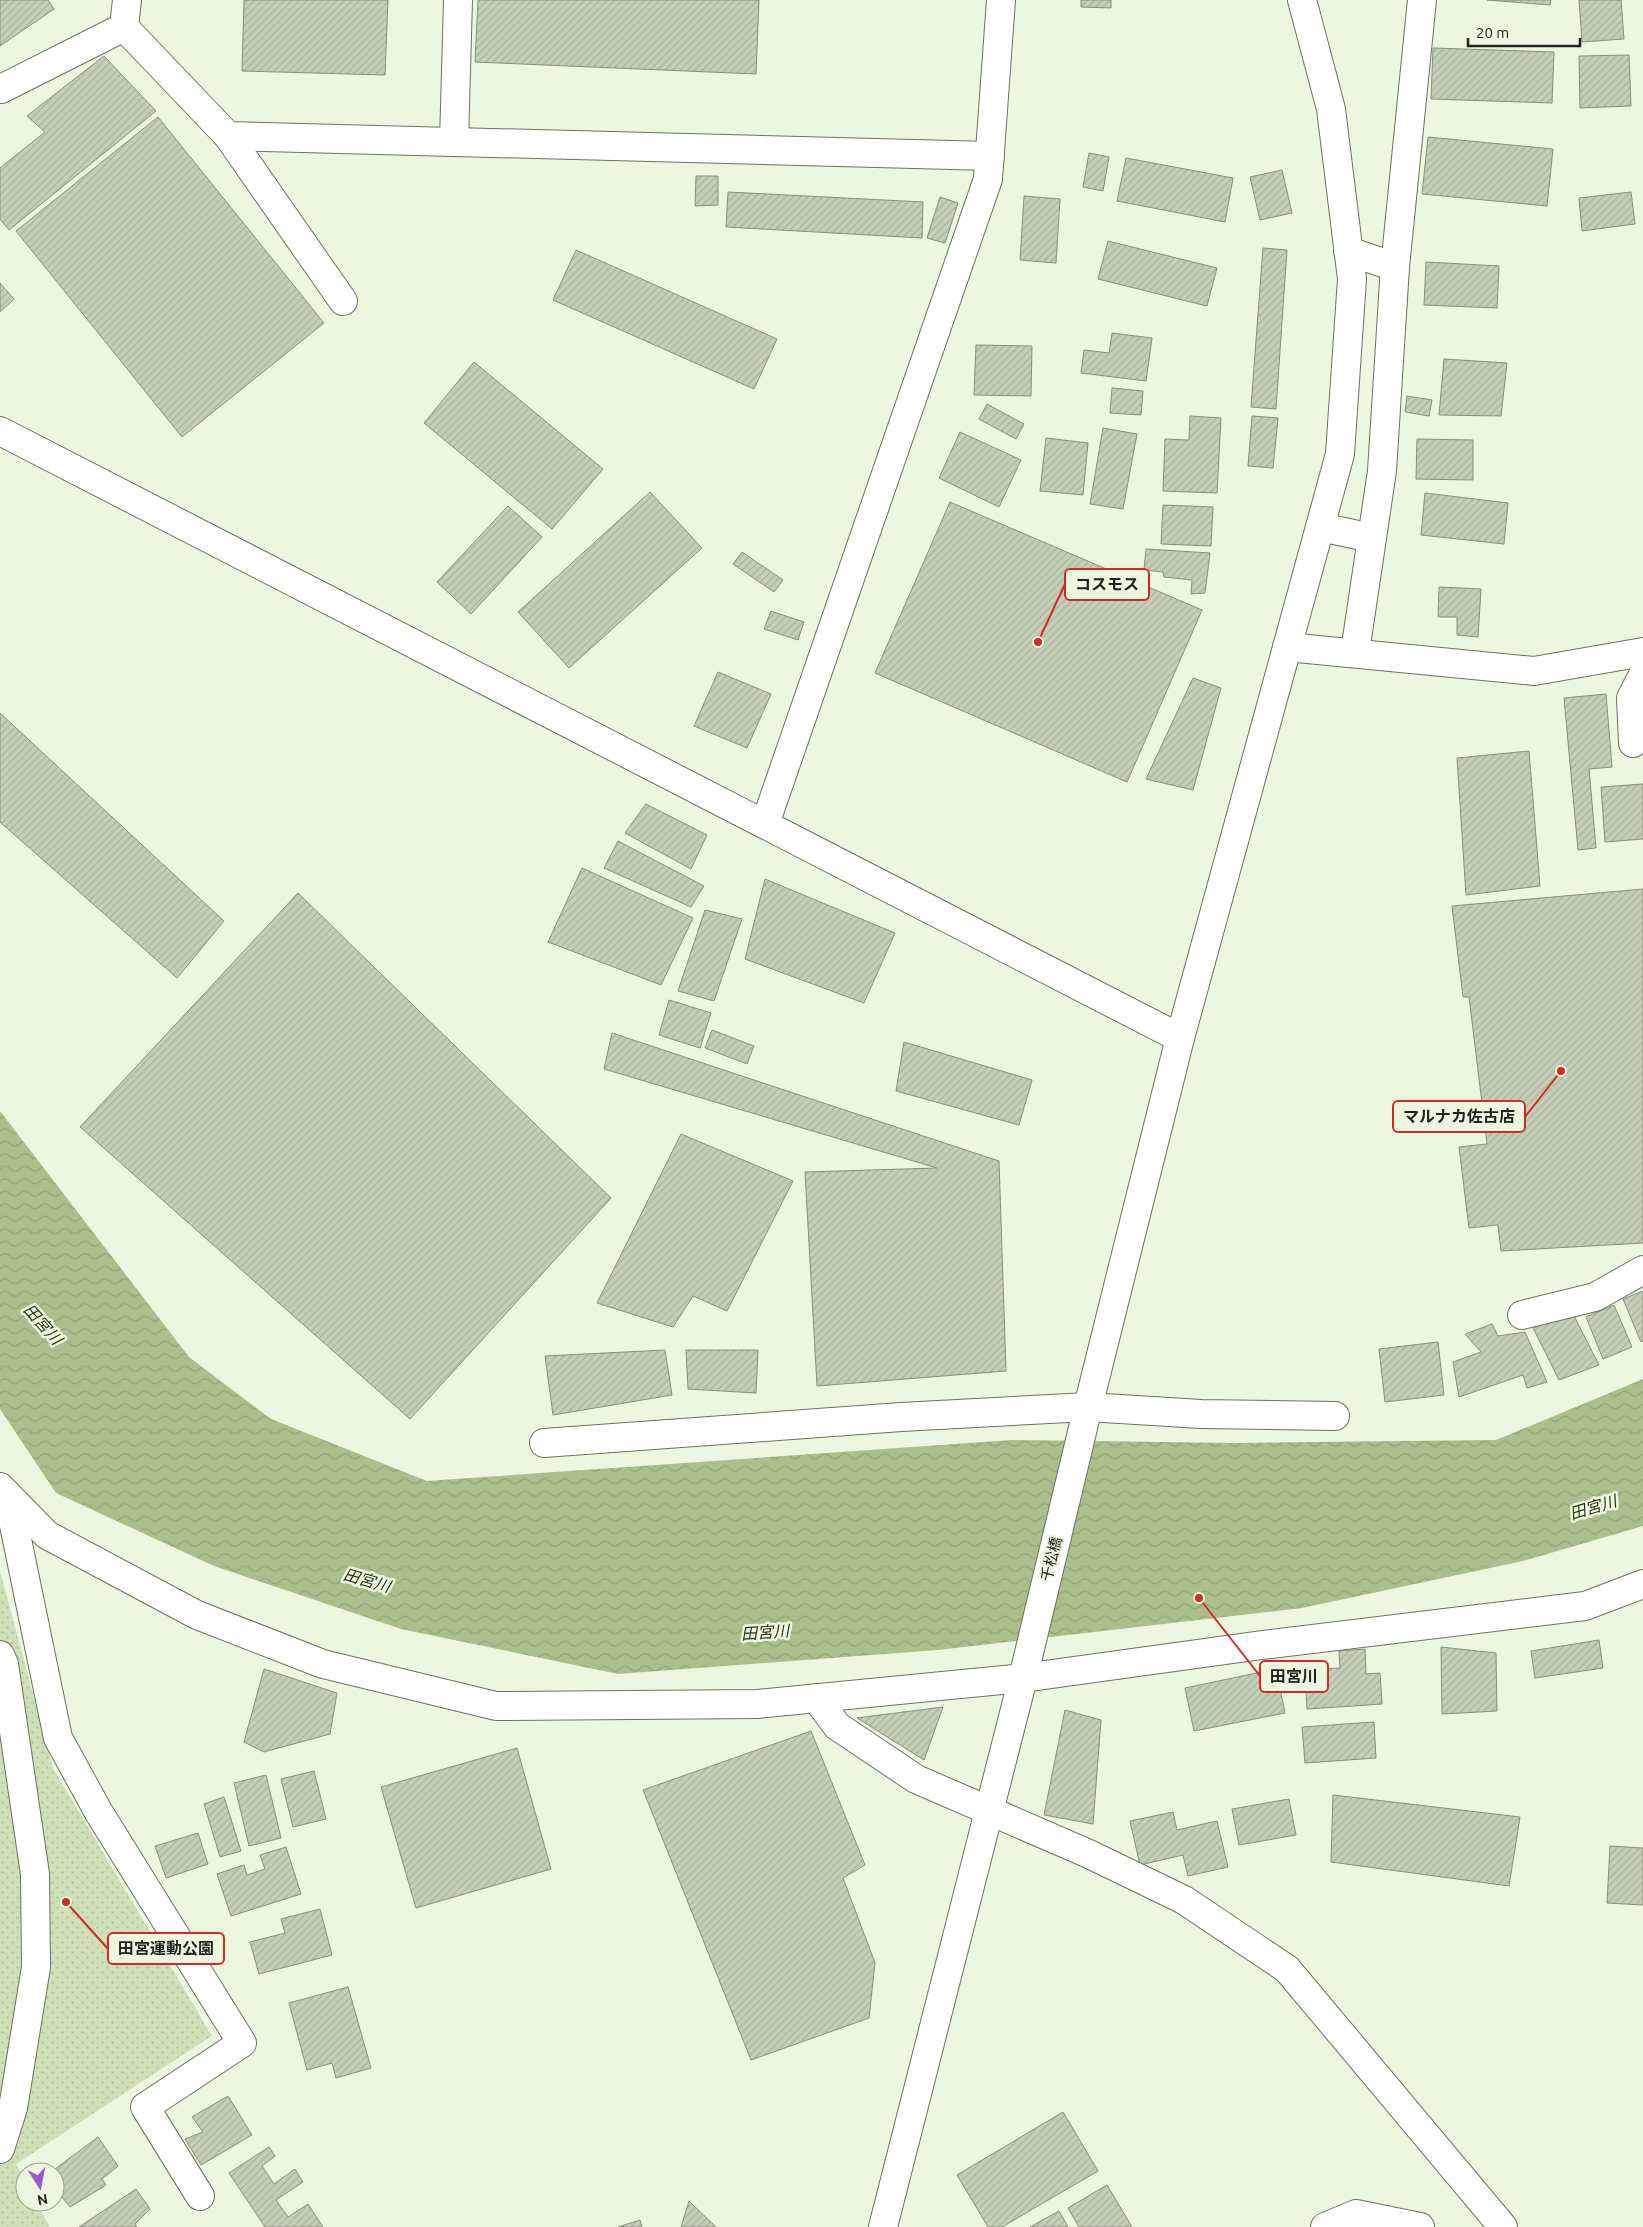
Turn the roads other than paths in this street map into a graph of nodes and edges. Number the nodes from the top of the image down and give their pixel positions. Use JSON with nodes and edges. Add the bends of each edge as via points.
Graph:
{"nodes":[{"id":1,"x":127,"y":0,"type":"edge"},
{"id":2,"x":458,"y":0,"type":"edge"},
{"id":3,"x":1001,"y":0,"type":"edge"},
{"id":4,"x":1302,"y":0,"type":"edge"},
{"id":5,"x":1422,"y":0,"type":"edge"},
{"id":6,"x":124,"y":27,"type":"junction"},
{"id":7,"x":1,"y":89,"type":"edge"},
{"id":8,"x":228,"y":136,"type":"junction"},
{"id":9,"x":454,"y":142,"type":"junction"},
{"id":10,"x":990,"y":156,"type":"junction"},
{"id":11,"x":1348,"y":251,"type":"junction"},
{"id":12,"x":1394,"y":267,"type":"junction"},
{"id":13,"x":343,"y":301,"type":"dead end"},
{"id":14,"x":0,"y":431,"type":"edge"},
{"id":15,"x":1320,"y":527,"type":"junction"},
{"id":16,"x":1372,"y":538,"type":"junction"},
{"id":17,"x":1287,"y":647,"type":"junction"},
{"id":18,"x":1355,"y":652,"type":"junction"},
{"id":19,"x":1643,"y":652,"type":"edge"},
{"id":20,"x":1643,"y":676,"type":"edge"},
{"id":21,"x":1633,"y":743,"type":"dead end"},
{"id":22,"x":765,"y":824,"type":"junction"},
{"id":23,"x":1180,"y":1038,"type":"junction"},
{"id":24,"x":1643,"y":1270,"type":"edge"},
{"id":25,"x":1522,"y":1315,"type":"dead end"},
{"id":26,"x":1088,"y":1406,"type":"junction"},
{"id":27,"x":1335,"y":1416,"type":"dead end"},
{"id":28,"x":544,"y":1443,"type":"dead end"},
{"id":29,"x":4,"y":1491,"type":"edge"},
{"id":30,"x":1643,"y":1584,"type":"edge"},
{"id":31,"x":0,"y":1655,"type":"edge"},
{"id":32,"x":1023,"y":1678,"type":"junction"},
{"id":33,"x":816,"y":1698,"type":"junction"},
{"id":34,"x":989,"y":1810,"type":"junction"},
{"id":35,"x":0,"y":2149,"type":"edge"},
{"id":36,"x":200,"y":2196,"type":"dead end"},
{"id":37,"x":883,"y":2227,"type":"edge"},
{"id":38,"x":1324,"y":2227,"type":"edge"},
{"id":39,"x":1420,"y":2227,"type":"edge"},
{"id":40,"x":1503,"y":2227,"type":"edge"}],
"edges":[{"from":1,"to":6,"type":"street"},
{"from":2,"to":9,"type":"street"},
{"from":3,"to":10,"type":"street"},
{"from":4,"to":11,"type":"street","name":"千松橋","via":[[1331,109]]},
{"from":5,"to":12,"type":"street"},
{"from":6,"to":7,"type":"street"},
{"from":6,"to":8,"type":"street"},
{"from":8,"to":9,"type":"street"},
{"from":8,"to":13,"type":"street"},
{"from":9,"to":10,"type":"street"},
{"from":10,"to":22,"type":"street","via":[[988,179]]},
{"from":11,"to":12,"type":"street"},
{"from":11,"to":15,"type":"street","name":"千松橋","via":[[1352,279],[1340,454]]},
{"from":12,"to":16,"type":"street","via":[[1382,471]]},
{"from":14,"to":22,"type":"street"},
{"from":15,"to":16,"type":"street"},
{"from":15,"to":17,"type":"street","name":"千松橋"},
{"from":16,"to":18,"type":"street"},
{"from":17,"to":18,"type":"street"},
{"from":17,"to":23,"type":"street","name":"千松橋"},
{"from":18,"to":19,"type":"street","via":[[1534,671]]},
{"from":20,"to":21,"type":"street","via":[[1631,698]]},
{"from":22,"to":23,"type":"street"},
{"from":23,"to":26,"type":"street","name":"千松橋"},
{"from":24,"to":25,"type":"street","via":[[1595,1296]]},
{"from":26,"to":27,"type":"street","via":[[1201,1414]]},
{"from":26,"to":28,"type":"street"},
{"from":26,"to":32,"type":"street","name":"千松橋"},
{"from":29,"to":33,"type":"street","via":[[48,1535],[197,1616],[323,1664],[496,1706],[757,1704]]},
{"from":29,"to":36,"type":"street","via":[[58,1738],[98,1811],[242,2043],[145,2107]]},
{"from":30,"to":32,"type":"street","via":[[1585,1606]]},
{"from":31,"to":35,"type":"street","via":[[4,1664],[35,1874],[36,1967],[13,2108]]},
{"from":32,"to":33,"type":"street"},
{"from":32,"to":34,"type":"street","name":"千松橋"},
{"from":33,"to":34,"type":"street","via":[[838,1726],[916,1779]]},
{"from":34,"to":37,"type":"street","name":"千松橋"},
{"from":34,"to":40,"type":"street","via":[[1184,1900],[1287,1969]]},
{"from":38,"to":39,"type":"street","via":[[1356,2214]]}]}
